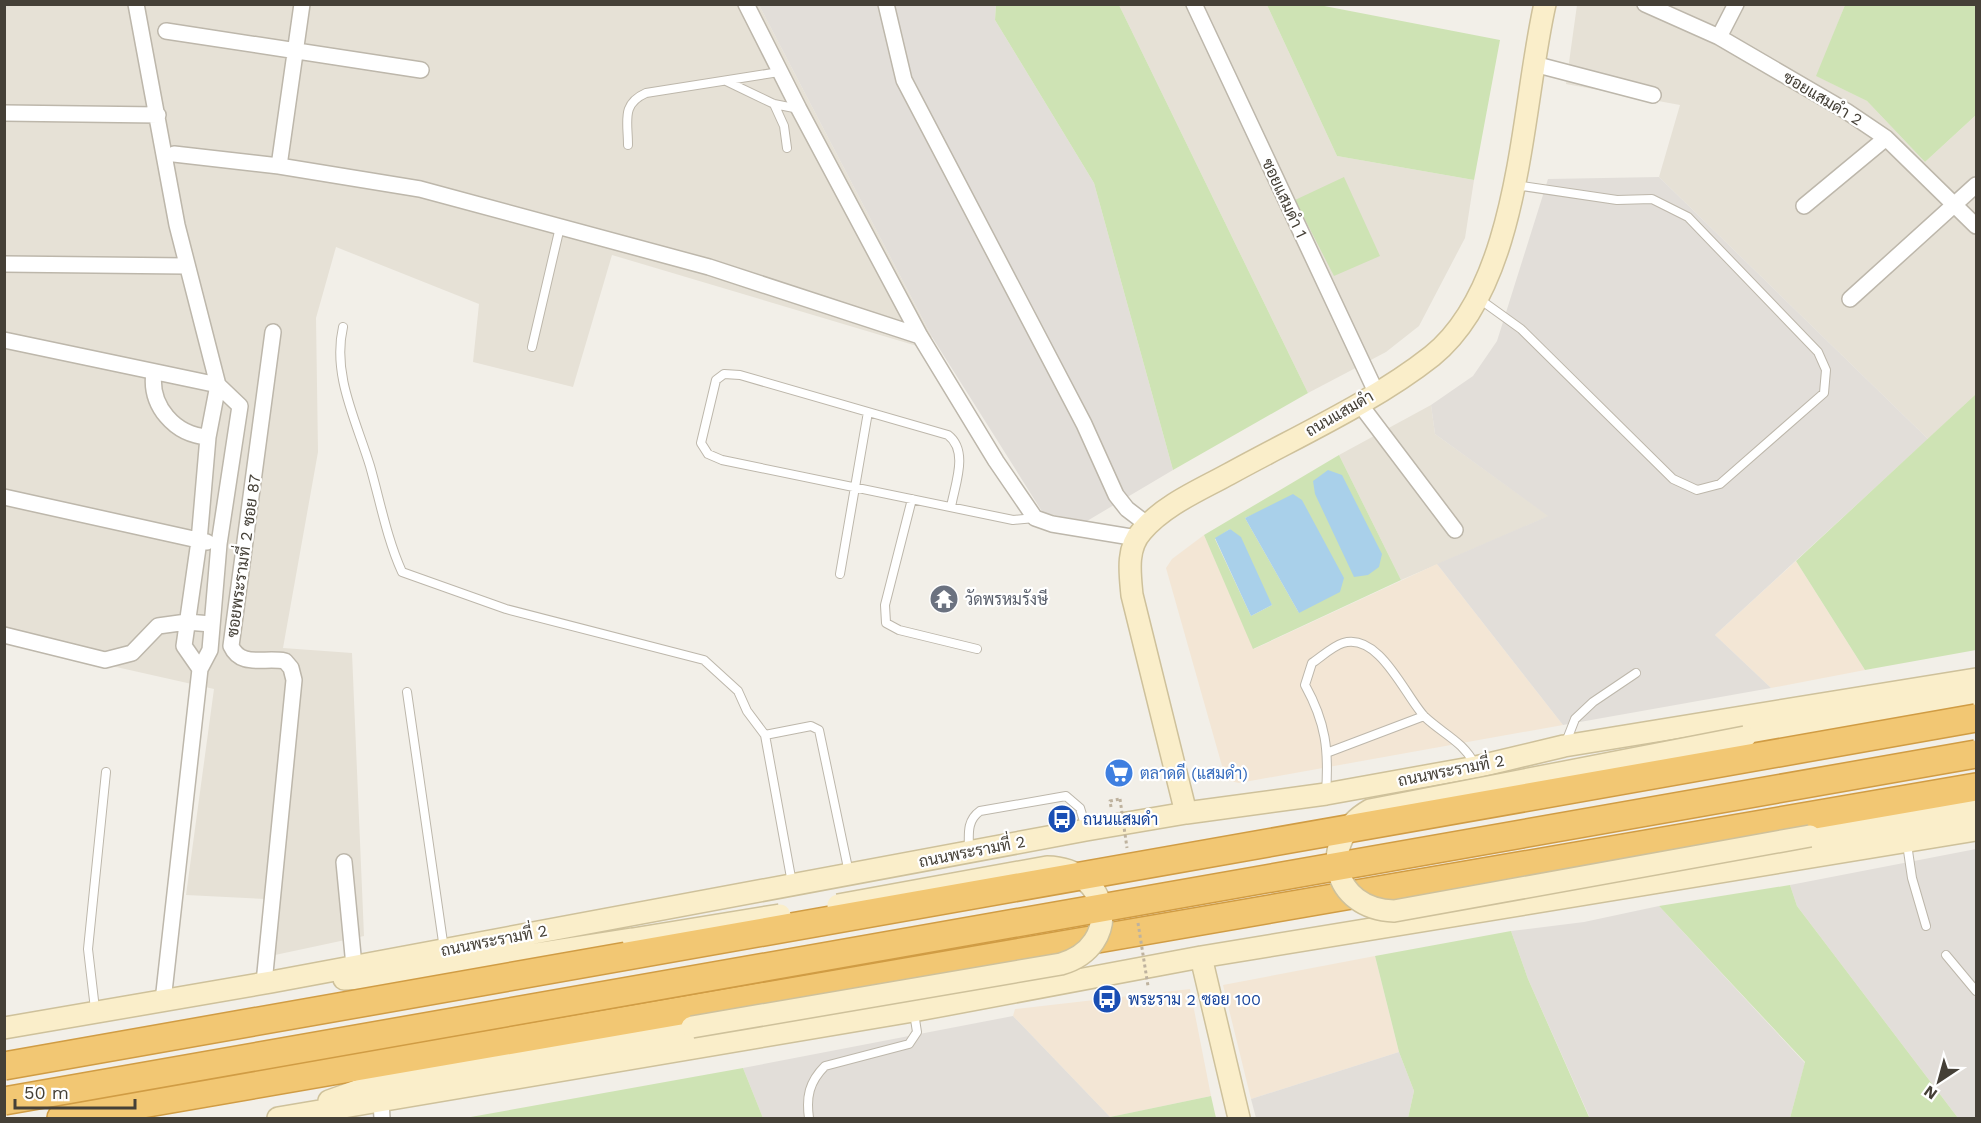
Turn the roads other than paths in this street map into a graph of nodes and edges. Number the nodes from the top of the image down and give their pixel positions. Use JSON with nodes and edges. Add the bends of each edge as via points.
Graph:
{"nodes":[{"id":1,"x":136,"y":4,"type":"edge"},
{"id":2,"x":302,"y":4,"type":"edge"},
{"id":3,"x":746,"y":4,"type":"edge"},
{"id":4,"x":886,"y":4,"type":"edge"},
{"id":5,"x":1194,"y":4,"type":"edge"},
{"id":6,"x":1545,"y":4,"type":"edge"},
{"id":7,"x":1645,"y":4,"type":"edge"},
{"id":8,"x":1736,"y":4,"type":"edge"},
{"id":9,"x":166,"y":30,"type":"dead end"},
{"id":10,"x":1719,"y":37,"type":"junction"},
{"id":11,"x":295,"y":50,"type":"junction"},
{"id":12,"x":1534,"y":64,"type":"junction"},
{"id":13,"x":421,"y":70,"type":"dead end"},
{"id":14,"x":779,"y":72,"type":"junction"},
{"id":15,"x":726,"y":81,"type":"junction"},
{"id":16,"x":1653,"y":95,"type":"dead end"},
{"id":17,"x":774,"y":104,"type":"junction"},
{"id":18,"x":798,"y":109,"type":"junction"},
{"id":19,"x":4,"y":113,"type":"edge"},
{"id":20,"x":158,"y":116,"type":"junction"},
{"id":21,"x":1886,"y":138,"type":"junction"},
{"id":22,"x":628,"y":145,"type":"dead end"},
{"id":23,"x":787,"y":147,"type":"dead end"},
{"id":24,"x":174,"y":154,"type":"dead end"},
{"id":25,"x":279,"y":166,"type":"junction"},
{"id":26,"x":1515,"y":184,"type":"junction"},
{"id":27,"x":1977,"y":185,"type":"edge"},
{"id":28,"x":1955,"y":204,"type":"junction"},
{"id":29,"x":1804,"y":206,"type":"dead end"},
{"id":30,"x":1977,"y":226,"type":"edge"},
{"id":31,"x":560,"y":227,"type":"junction"},
{"id":32,"x":4,"y":264,"type":"edge"},
{"id":33,"x":186,"y":266,"type":"junction"},
{"id":34,"x":1477,"y":297,"type":"junction"},
{"id":35,"x":1850,"y":299,"type":"dead end"},
{"id":36,"x":343,"y":327,"type":"dead end"},
{"id":37,"x":273,"y":332,"type":"dead end"},
{"id":38,"x":920,"y":336,"type":"junction"},
{"id":39,"x":4,"y":340,"type":"edge"},
{"id":40,"x":532,"y":347,"type":"dead end"},
{"id":41,"x":154,"y":372,"type":"junction"},
{"id":42,"x":218,"y":386,"type":"junction"},
{"id":43,"x":1367,"y":398,"type":"junction"},
{"id":44,"x":868,"y":412,"type":"junction"},
{"id":45,"x":208,"y":438,"type":"junction"},
{"id":46,"x":855,"y":487,"type":"junction"},
{"id":47,"x":4,"y":497,"type":"edge"},
{"id":48,"x":912,"y":499,"type":"junction"},
{"id":49,"x":951,"y":507,"type":"junction"},
{"id":50,"x":1035,"y":518,"type":"junction"},
{"id":51,"x":1455,"y":530,"type":"dead end"},
{"id":52,"x":1143,"y":531,"type":"junction"},
{"id":53,"x":199,"y":541,"type":"junction"},
{"id":54,"x":219,"y":544,"type":"junction"},
{"id":55,"x":840,"y":574,"type":"dead end"},
{"id":56,"x":187,"y":622,"type":"junction"},
{"id":57,"x":211,"y":624,"type":"junction"},
{"id":58,"x":4,"y":636,"type":"edge"},
{"id":59,"x":977,"y":649,"type":"dead end"},
{"id":60,"x":200,"y":669,"type":"junction"},
{"id":61,"x":1636,"y":673,"type":"dead end"},
{"id":62,"x":1977,"y":679,"type":"edge"},
{"id":63,"x":407,"y":692,"type":"dead end"},
{"id":64,"x":1977,"y":698,"type":"edge"},
{"id":65,"x":1424,"y":716,"type":"junction"},
{"id":66,"x":1977,"y":718,"type":"edge"},
{"id":67,"x":1977,"y":724,"type":"edge"},
{"id":68,"x":765,"y":735,"type":"junction"},
{"id":69,"x":1564,"y":746,"type":"junction"},
{"id":70,"x":1329,"y":752,"type":"junction"},
{"id":71,"x":1977,"y":754,"type":"edge"},
{"id":72,"x":1476,"y":766,"type":"junction"},
{"id":73,"x":106,"y":772,"type":"dead end"},
{"id":74,"x":1977,"y":787,"type":"edge"},
{"id":75,"x":1326,"y":794,"type":"junction"},
{"id":76,"x":1977,"y":809,"type":"edge"},
{"id":77,"x":1186,"y":813,"type":"junction"},
{"id":78,"x":1086,"y":830,"type":"junction"},
{"id":79,"x":1977,"y":830,"type":"edge"},
{"id":80,"x":1907,"y":842,"type":"junction"},
{"id":81,"x":969,"y":852,"type":"junction"},
{"id":82,"x":344,"y":862,"type":"dead end"},
{"id":83,"x":849,"y":874,"type":"junction"},
{"id":84,"x":793,"y":885,"type":"junction"},
{"id":85,"x":1926,"y":926,"type":"dead end"},
{"id":86,"x":444,"y":949,"type":"junction"},
{"id":87,"x":1946,"y":955,"type":"dead end"},
{"id":88,"x":1201,"y":957,"type":"junction"},
{"id":89,"x":354,"y":966,"type":"junction"},
{"id":90,"x":268,"y":982,"type":"junction"},
{"id":91,"x":1977,"y":991,"type":"edge"},
{"id":92,"x":162,"y":1001,"type":"junction"},
{"id":93,"x":914,"y":1011,"type":"junction"},
{"id":94,"x":95,"y":1012,"type":"junction"},
{"id":95,"x":4,"y":1028,"type":"edge"},
{"id":96,"x":4,"y":1066,"type":"edge"},
{"id":97,"x":4,"y":1072,"type":"edge"},
{"id":98,"x":4,"y":1101,"type":"edge"},
{"id":99,"x":371,"y":1111,"type":"edge"},
{"id":100,"x":280,"y":1118,"type":"edge"},
{"id":101,"x":61,"y":1119,"type":"edge"},
{"id":102,"x":809,"y":1119,"type":"edge"},
{"id":103,"x":1239,"y":1119,"type":"edge"}],
"edges":[{"from":1,"to":20,"type":"street"},
{"from":2,"to":11,"type":"street"},
{"from":3,"to":14,"type":"street"},
{"from":4,"to":52,"type":"street","via":[[904,80],[1084,424],[1116,495]]},
{"from":5,"to":43,"type":"street","name":"ซอยแสมดำ 1"},
{"from":6,"to":12,"type":"main road","name":"ถนนแสมดำ"},
{"from":7,"to":10,"type":"street","name":"ซอยแสมดำ 2"},
{"from":8,"to":10,"type":"street"},
{"from":9,"to":11,"type":"street"},
{"from":10,"to":21,"type":"street","name":"ซอยแสมดำ 2"},
{"from":11,"to":13,"type":"street"},
{"from":11,"to":25,"type":"street"},
{"from":12,"to":16,"type":"street"},
{"from":12,"to":26,"type":"main road","name":"ถนนแสมดำ"},
{"from":14,"to":15,"type":"lane"},
{"from":14,"to":18,"type":"street"},
{"from":15,"to":17,"type":"lane"},
{"from":15,"to":22,"type":"lane","via":[[634,98],[628,106]]},
{"from":17,"to":18,"type":"lane"},
{"from":17,"to":23,"type":"lane","via":[[784,126]]},
{"from":18,"to":38,"type":"street"},
{"from":19,"to":20,"type":"street"},
{"from":20,"to":33,"type":"street"},
{"from":21,"to":28,"type":"street","name":"ซอยแสมดำ 2"},
{"from":21,"to":29,"type":"street"},
{"from":24,"to":25,"type":"street"},
{"from":25,"to":31,"type":"street","via":[[420,189]]},
{"from":26,"to":34,"type":"main road","name":"ถนนแสมดำ","via":[[1501,241]]},
{"from":26,"to":34,"type":"lane","via":[[1617,200],[1652,199],[1688,217],[1818,352],[1826,370],[1824,393],[1720,484],[1696,490],[1673,479],[1521,329]]},
{"from":27,"to":28,"type":"street"},
{"from":28,"to":30,"type":"street","name":"ซอยแสมดำ 2"},
{"from":28,"to":35,"type":"street"},
{"from":31,"to":38,"type":"street","via":[[709,267]]},
{"from":31,"to":40,"type":"lane"},
{"from":32,"to":33,"type":"street"},
{"from":33,"to":42,"type":"street"},
{"from":34,"to":43,"type":"main road","name":"ถนนแสมดำ","via":[[1462,322],[1434,354]]},
{"from":36,"to":68,"type":"lane","via":[[339,344],[345,397],[402,572],[506,609],[704,660],[738,691]]},
{"from":37,"to":90,"type":"street","name":"ซอยพระรามที่ 2 ซอย 87","via":[[231,646],[235,656],[242,660],[285,661],[294,680]]},
{"from":38,"to":50,"type":"street"},
{"from":39,"to":41,"type":"street"},
{"from":41,"to":42,"type":"street"},
{"from":41,"to":45,"type":"street","via":[[154,394],[171,422],[186,433]]},
{"from":42,"to":45,"type":"street"},
{"from":42,"to":54,"type":"street","via":[[240,406]]},
{"from":43,"to":51,"type":"street","name":"ซอยแสมดำ 1"},
{"from":43,"to":52,"type":"main road","name":"ถนนแสมดำ","via":[[1190,495]]},
{"from":44,"to":46,"type":"lane"},
{"from":44,"to":46,"type":"lane","via":[[740,375],[724,374],[716,380],[701,443],[708,454],[722,460]]},
{"from":44,"to":49,"type":"lane","via":[[948,435],[957,442],[960,452]]},
{"from":45,"to":53,"type":"street"},
{"from":46,"to":48,"type":"lane"},
{"from":46,"to":55,"type":"lane"},
{"from":47,"to":53,"type":"street"},
{"from":48,"to":49,"type":"lane"},
{"from":48,"to":59,"type":"lane","via":[[885,605],[886,623],[899,630]]},
{"from":49,"to":50,"type":"lane","via":[[1013,520]]},
{"from":50,"to":52,"type":"street","via":[[1052,524]]},
{"from":52,"to":77,"type":"main road","via":[[1131,550],[1132,596]]},
{"from":53,"to":54,"type":"street"},
{"from":53,"to":56,"type":"street"},
{"from":54,"to":57,"type":"street"},
{"from":56,"to":57,"type":"street"},
{"from":56,"to":58,"type":"street","via":[[158,626],[132,653],[105,660]]},
{"from":56,"to":60,"type":"street","via":[[184,646]]},
{"from":57,"to":60,"type":"street","via":[[210,650]]},
{"from":60,"to":92,"type":"street"},
{"from":61,"to":69,"type":"lane","via":[[1575,719]]},
{"from":62,"to":69,"type":"main road","name":"ถนนพระรามที่ 2"},
{"from":63,"to":86,"type":"lane"},
{"from":64,"to":76,"type":"main road","bridge":true,"via":[[1745,737],[1370,810],[1346,829],[1337,859],[1339,875],[1357,900],[1370,907],[1394,911]]},
{"from":65,"to":70,"type":"lane"},
{"from":65,"to":70,"type":"lane","via":[[1398,676],[1378,656],[1359,643],[1343,642],[1311,663],[1305,685],[1317,706]]},
{"from":65,"to":72,"type":"lane","via":[[1468,750]]},
{"from":66,"to":96,"type":"highway","bridge":true},
{"from":67,"to":97,"type":"highway"},
{"from":68,"to":83,"type":"lane","via":[[811,726],[819,730]]},
{"from":68,"to":84,"type":"lane"},
{"from":69,"to":72,"type":"main road","name":"ถนนพระรามที่ 2"},
{"from":70,"to":75,"type":"lane"},
{"from":71,"to":98,"type":"highway","bridge":true},
{"from":72,"to":75,"type":"main road","name":"ถนนพระรามที่ 2"},
{"from":73,"to":94,"type":"lane","via":[[88,949]]},
{"from":74,"to":101,"type":"highway"},
{"from":75,"to":77,"type":"main road","name":"ถนนพระรามที่ 2"},
{"from":77,"to":78,"type":"main road","name":"ถนนพระรามที่ 2"},
{"from":78,"to":81,"type":"main road","name":"ถนนพระรามที่ 2"},
{"from":78,"to":81,"type":"lane","via":[[1080,808],[1066,796],[980,812],[972,817],[969,826]]},
{"from":79,"to":80,"type":"main road"},
{"from":80,"to":85,"type":"lane","via":[[1912,878]]},
{"from":80,"to":88,"type":"main road"},
{"from":81,"to":83,"type":"main road","name":"ถนนพระรามที่ 2"},
{"from":82,"to":89,"type":"street"},
{"from":83,"to":84,"type":"main road","name":"ถนนพระรามที่ 2"},
{"from":84,"to":86,"type":"main road","name":"ถนนพระรามที่ 2"},
{"from":86,"to":89,"type":"main road","name":"ถนนพระรามที่ 2"},
{"from":87,"to":91,"type":"lane"},
{"from":88,"to":93,"type":"main road"},
{"from":88,"to":103,"type":"main road"},
{"from":89,"to":90,"type":"main road","name":"ถนนพระรามที่ 2"},
{"from":90,"to":92,"type":"main road","name":"ถนนพระรามที่ 2"},
{"from":90,"to":100,"type":"main road","bridge":true,"via":[[387,977],[1047,867],[1074,872],[1087,881],[1101,903],[1101,926],[1096,941],[1072,961],[391,1079]]},
{"from":92,"to":94,"type":"main road","name":"ถนนพระรามที่ 2"},
{"from":93,"to":99,"type":"main road"},
{"from":93,"to":102,"type":"lane","via":[[916,1032],[909,1044],[825,1066],[816,1075],[809,1090]]},
{"from":94,"to":95,"type":"main road","name":"ถนนพระรามที่ 2"},
{"from":99,"to":100,"type":"main road"}]}
